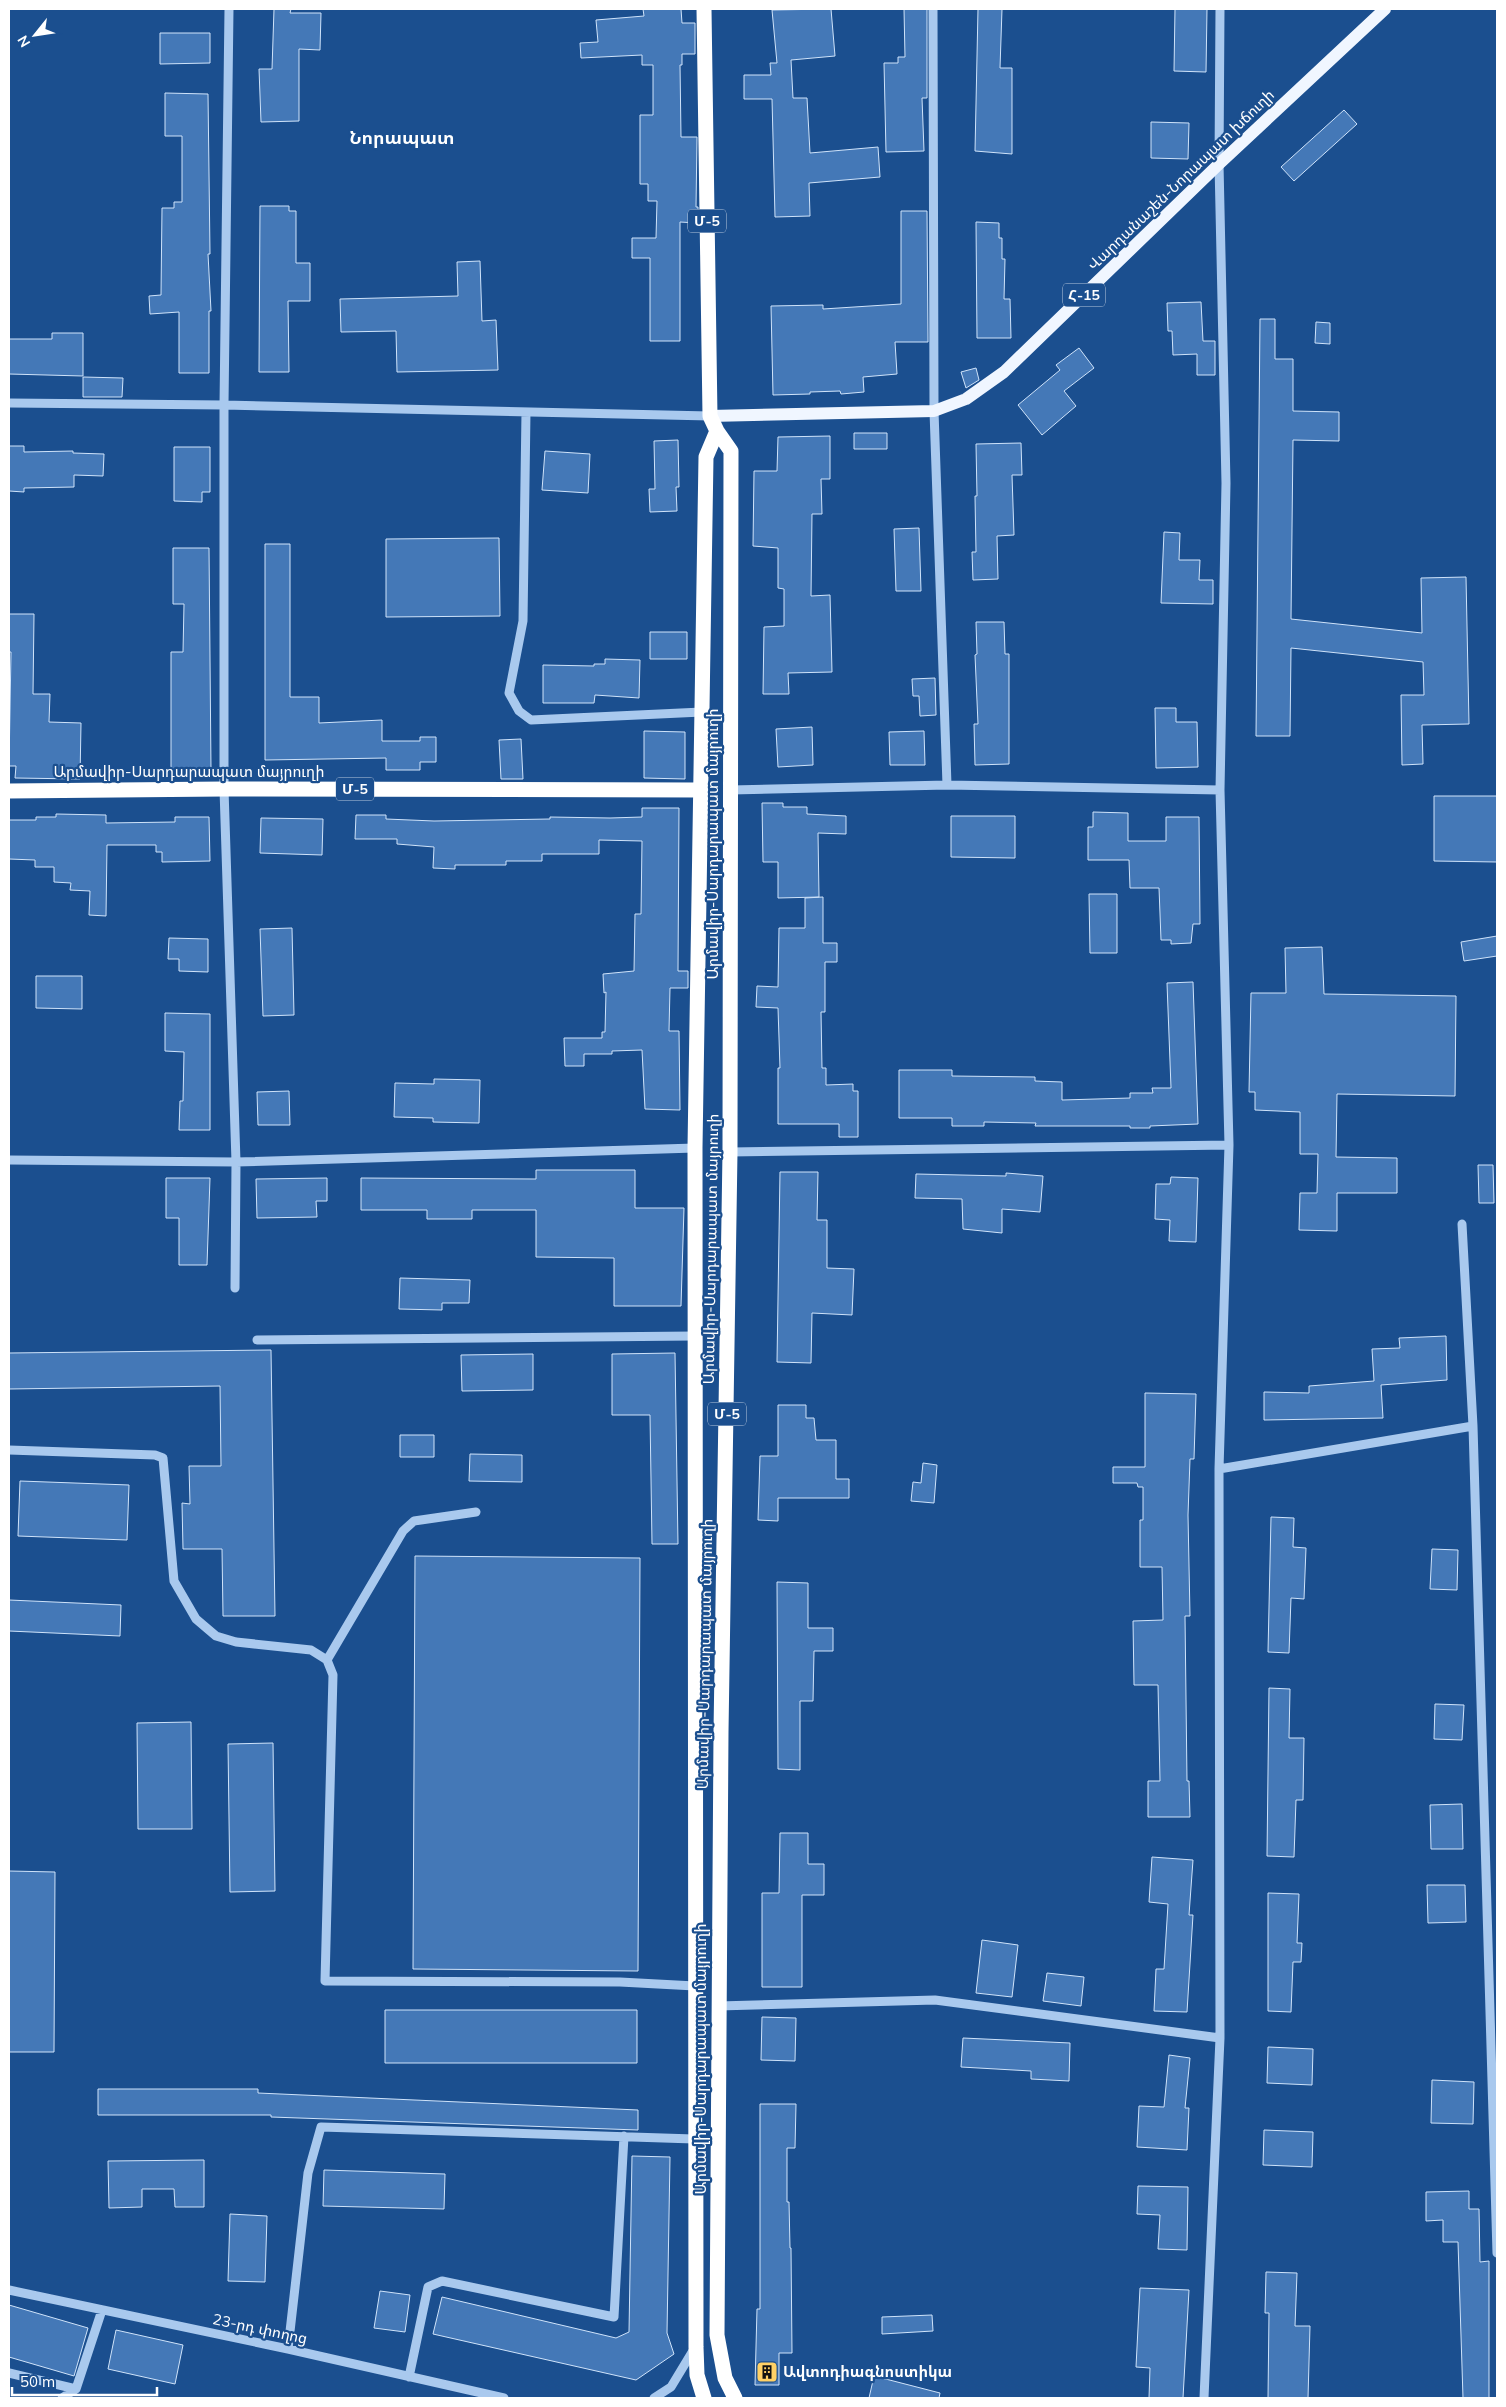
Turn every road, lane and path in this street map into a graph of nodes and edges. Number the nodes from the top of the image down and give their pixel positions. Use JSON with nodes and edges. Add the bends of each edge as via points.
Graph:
{"nodes":[{"id":1,"x":229,"y":9,"type":"edge"},
{"id":2,"x":704,"y":9,"type":"edge"},
{"id":3,"x":933,"y":9,"type":"edge"},
{"id":4,"x":1220,"y":9,"type":"edge"},
{"id":5,"x":1385,"y":9,"type":"edge"},
{"id":6,"x":1219,"y":164,"type":"junction"},
{"id":7,"x":9,"y":403,"type":"edge"},
{"id":8,"x":224,"y":405,"type":"junction"},
{"id":9,"x":934,"y":411,"type":"junction"},
{"id":10,"x":526,"y":412,"type":"junction"},
{"id":11,"x":710,"y":416,"type":"junction"},
{"id":12,"x":717,"y":431,"type":"junction"},
{"id":13,"x":702,"y":712,"type":"junction"},
{"id":14,"x":947,"y":785,"type":"junction"},
{"id":15,"x":224,"y":789,"type":"junction"},
{"id":16,"x":700,"y":790,"type":"junction"},
{"id":17,"x":731,"y":790,"type":"junction"},
{"id":18,"x":1220,"y":790,"type":"junction"},
{"id":19,"x":9,"y":791,"type":"edge"},
{"id":20,"x":1229,"y":1145,"type":"junction"},
{"id":21,"x":695,"y":1148,"type":"junction"},
{"id":22,"x":730,"y":1152,"type":"junction"},
{"id":23,"x":9,"y":1160,"type":"edge"},
{"id":24,"x":236,"y":1162,"type":"junction"},
{"id":25,"x":1462,"y":1224,"type":"dead end"},
{"id":26,"x":235,"y":1288,"type":"dead end"},
{"id":27,"x":694,"y":1336,"type":"junction"},
{"id":28,"x":257,"y":1340,"type":"dead end"},
{"id":29,"x":1473,"y":1426,"type":"junction"},
{"id":30,"x":9,"y":1450,"type":"edge"},
{"id":31,"x":1219,"y":1470,"type":"junction"},
{"id":32,"x":476,"y":1512,"type":"dead end"},
{"id":33,"x":327,"y":1660,"type":"junction"},
{"id":34,"x":697,"y":1731,"type":"junction"},
{"id":35,"x":721,"y":1732,"type":"junction"},
{"id":36,"x":695,"y":1986,"type":"junction"},
{"id":37,"x":718,"y":2006,"type":"junction"},
{"id":38,"x":1220,"y":2038,"type":"junction"},
{"id":39,"x":624,"y":2136,"type":"junction"},
{"id":40,"x":694,"y":2139,"type":"junction"},
{"id":41,"x":1497,"y":2253,"type":"edge"},
{"id":42,"x":9,"y":2290,"type":"edge"},
{"id":43,"x":102,"y":2310,"type":"junction"},
{"id":44,"x":696,"y":2347,"type":"junction"},
{"id":45,"x":288,"y":2349,"type":"junction"},
{"id":46,"x":9,"y":2373,"type":"edge"},
{"id":47,"x":409,"y":2377,"type":"junction"},
{"id":48,"x":76,"y":2389,"type":"junction"},
{"id":49,"x":62,"y":2398,"type":"edge"},
{"id":50,"x":504,"y":2398,"type":"edge"},
{"id":51,"x":654,"y":2398,"type":"edge"},
{"id":52,"x":704,"y":2398,"type":"edge"},
{"id":53,"x":735,"y":2398,"type":"edge"},
{"id":54,"x":1204,"y":2398,"type":"edge"}],
"edges":[{"from":1,"to":8,"type":"street"},
{"from":2,"to":11,"type":"highway","name":"Արմավիր-Սարդարապատ մայրուղի","number":"Մ-5"},
{"from":3,"to":9,"type":"street"},
{"from":4,"to":6,"type":"street"},
{"from":5,"to":6,"type":"main road","name":"Վարդանաշեն-Նորապատ խճուղի","number":"Հ-15"},
{"from":6,"to":9,"type":"main road","name":"Վարդանաշեն-Նորապատ խճուղի","number":"Հ-15","via":[[1004,372],[966,399]]},
{"from":6,"to":18,"type":"street","via":[[1226,483]]},
{"from":7,"to":8,"type":"street"},
{"from":8,"to":10,"type":"street"},
{"from":8,"to":15,"type":"street"},
{"from":9,"to":11,"type":"main road","name":"Վարդանաշեն-Նորապատ խճուղի","number":"Հ-15"},
{"from":9,"to":14,"type":"street"},
{"from":10,"to":11,"type":"street"},
{"from":10,"to":13,"type":"street","via":[[523,621],[509,693],[519,711],[531,720]]},
{"from":11,"to":12,"type":"highway","name":"Արմավիր-Սարդարապատ մայրուղի","number":"Մ-5"},
{"from":12,"to":13,"type":"highway","name":"Արմավիր-Սարդարապատ մայրուղի","number":"Մ-5","via":[[706,458]]},
{"from":12,"to":17,"type":"highway","name":"Արմավիր-Սարդարապատ մայրուղի","number":"Մ-5","via":[[731,451]]},
{"from":13,"to":16,"type":"highway","name":"Արմավիր-Սարդարապատ մայրուղի","number":"Մ-5"},
{"from":14,"to":17,"type":"street"},
{"from":14,"to":18,"type":"street"},
{"from":15,"to":16,"type":"highway","name":"Արմավիր-Սարդարապատ մայրուղի","number":"Մ-5"},
{"from":15,"to":19,"type":"highway","name":"Արմավիր-Սարդարապատ մայրուղի","number":"Մ-5"},
{"from":15,"to":24,"type":"street"},
{"from":16,"to":21,"type":"highway","name":"Արմավիր-Սարդարապատ մայրուղի","number":"Մ-5"},
{"from":17,"to":22,"type":"highway","name":"Արմավիր-Սարդարապատ մայրուղի","number":"Մ-5"},
{"from":18,"to":20,"type":"street"},
{"from":20,"to":22,"type":"street"},
{"from":20,"to":31,"type":"street"},
{"from":21,"to":24,"type":"street"},
{"from":21,"to":27,"type":"highway","name":"Արմավիր-Սարդարապատ մայրուղի","number":"Մ-5"},
{"from":22,"to":35,"type":"highway","name":"Արմավիր-Սարդարապատ մայրուղի","number":"Մ-5"},
{"from":23,"to":24,"type":"street"},
{"from":24,"to":26,"type":"street"},
{"from":25,"to":29,"type":"street"},
{"from":27,"to":28,"type":"street"},
{"from":27,"to":34,"type":"highway","name":"Արմավիր-Սարդարապատ մայրուղի","number":"Մ-5"},
{"from":29,"to":31,"type":"street"},
{"from":29,"to":41,"type":"street"},
{"from":30,"to":33,"type":"street","via":[[155,1455],[163,1458],[174,1581],[196,1619],[216,1636],[236,1642],[311,1650]]},
{"from":31,"to":38,"type":"street"},
{"from":32,"to":33,"type":"street","via":[[414,1521],[403,1531]]},
{"from":33,"to":36,"type":"street","via":[[333,1675],[325,1981],[620,1982]]},
{"from":34,"to":35,"type":"highway"},
{"from":34,"to":36,"type":"highway","name":"Արմավիր-Սարդարապատ մայրուղի","number":"Մ-5"},
{"from":35,"to":37,"type":"highway","name":"Արմավիր-Սարդարապատ մայրուղի","number":"Մ-5"},
{"from":36,"to":40,"type":"highway","name":"Արմավիր-Սարդարապատ մայրուղի","number":"Մ-5"},
{"from":37,"to":38,"type":"street","via":[[935,2000]]},
{"from":37,"to":53,"type":"highway","name":"Արմավիր-Սարդարապատ մայրուղի","number":"Մ-5","via":[[717,2335],[726,2378]]},
{"from":38,"to":54,"type":"street"},
{"from":39,"to":40,"type":"street"},
{"from":39,"to":45,"type":"street","via":[[321,2127],[308,2173]]},
{"from":39,"to":47,"type":"street","via":[[614,2317],[442,2281],[428,2287]]},
{"from":40,"to":44,"type":"highway","name":"Արմավիր-Սարդարապատ մայրուղի","number":"Մ-5"},
{"from":42,"to":43,"type":"street","name":"23-րդ փողոց"},
{"from":43,"to":45,"type":"street","name":"23-րդ փողոց"},
{"from":43,"to":48,"type":"street"},
{"from":44,"to":51,"type":"street","via":[[671,2387]]},
{"from":44,"to":52,"type":"highway","name":"Արմավիր-Սարդարապատ մայրուղի","number":"Մ-5","via":[[697,2375]]},
{"from":45,"to":47,"type":"street","name":"23-րդ փողոց"},
{"from":46,"to":48,"type":"street"},
{"from":47,"to":50,"type":"street","name":"23-րդ փողոց"},
{"from":48,"to":49,"type":"street"}]}
